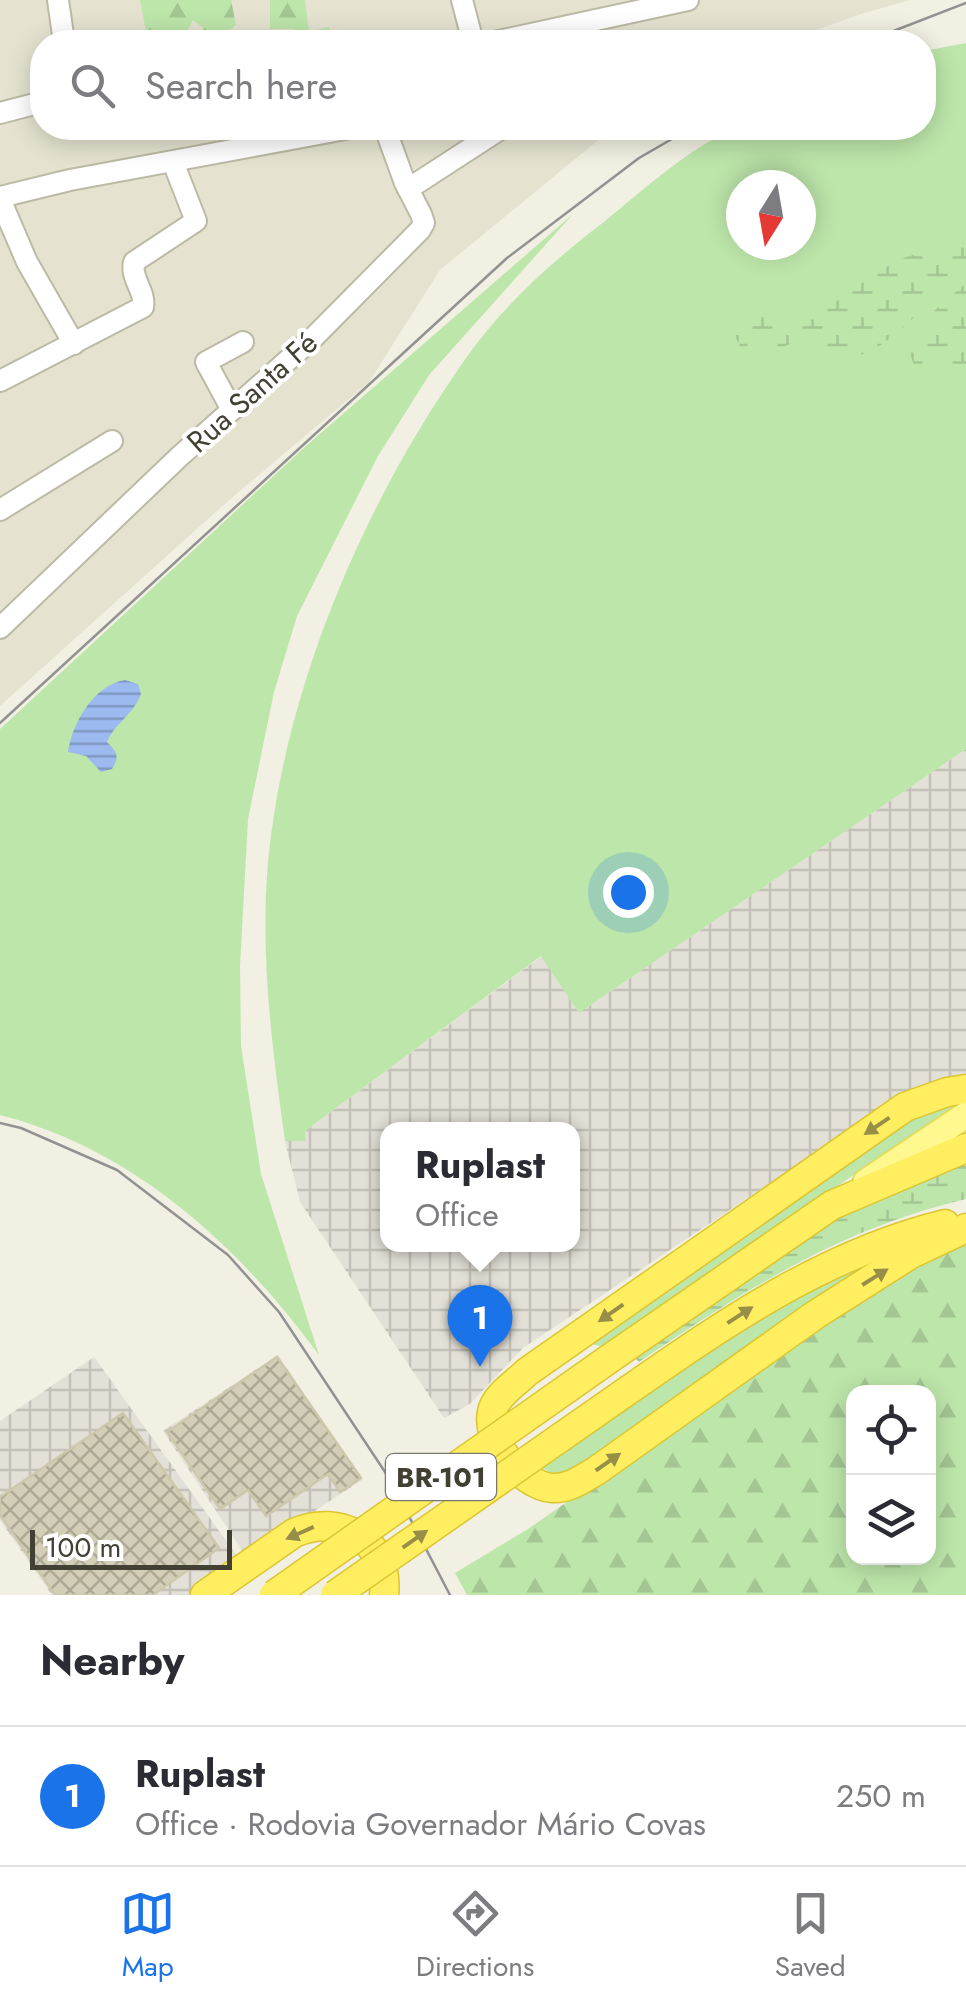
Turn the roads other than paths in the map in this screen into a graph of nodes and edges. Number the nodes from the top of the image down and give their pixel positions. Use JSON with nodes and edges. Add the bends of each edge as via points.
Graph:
{"nodes":[{"id":1,"x":58,"y":0,"type":"edge"},
{"id":2,"x":462,"y":0,"type":"edge"},
{"id":3,"x":688,"y":0,"type":"edge"},
{"id":4,"x":62,"y":30,"type":"edge"},
{"id":5,"x":470,"y":30,"type":"edge"},
{"id":6,"x":549,"y":30,"type":"edge"},
{"id":7,"x":30,"y":105,"type":"edge"},
{"id":8,"x":0,"y":113,"type":"edge"},
{"id":9,"x":288,"y":140,"type":"edge"},
{"id":10,"x":389,"y":140,"type":"edge"},
{"id":11,"x":484,"y":140,"type":"edge"},
{"id":12,"x":173,"y":162,"type":"junction"},
{"id":13,"x":408,"y":189,"type":"junction"},
{"id":14,"x":0,"y":198,"type":"edge"},
{"id":15,"x":243,"y":342,"type":"dead end"},
{"id":16,"x":74,"y":344,"type":"junction"},
{"id":17,"x":0,"y":381,"type":"edge"},
{"id":18,"x":232,"y":410,"type":"junction"},
{"id":19,"x":112,"y":441,"type":"dead end"},
{"id":20,"x":0,"y":510,"type":"edge"},
{"id":21,"x":0,"y":628,"type":"edge"},
{"id":22,"x":966,"y":1089,"type":"edge"},
{"id":23,"x":966,"y":1116,"type":"edge"},
{"id":24,"x":966,"y":1148,"type":"edge"},
{"id":25,"x":832,"y":1205,"type":"junction"},
{"id":26,"x":966,"y":1219,"type":"edge"},
{"id":27,"x":966,"y":1228,"type":"edge"},
{"id":28,"x":205,"y":1595,"type":"edge"},
{"id":29,"x":274,"y":1595,"type":"edge"},
{"id":30,"x":336,"y":1595,"type":"edge"},
{"id":31,"x":384,"y":1595,"type":"edge"}],
"edges":[{"from":1,"to":4,"type":"street"},
{"from":2,"to":5,"type":"street"},
{"from":3,"to":6,"type":"street"},
{"from":7,"to":8,"type":"street"},
{"from":9,"to":12,"type":"street"},
{"from":10,"to":13,"type":"street","name":"Rua Santa Fé"},
{"from":11,"to":13,"type":"street"},
{"from":12,"to":14,"type":"street"},
{"from":12,"to":16,"type":"street","via":[[196,221],[134,262],[144,300],[140,309]]},
{"from":13,"to":18,"type":"street","name":"Rua Santa Fé","via":[[422,214],[420,230]]},
{"from":14,"to":16,"type":"street","via":[[26,262]]},
{"from":15,"to":18,"type":"street","via":[[206,362]]},
{"from":16,"to":17,"type":"street"},
{"from":18,"to":21,"type":"street","name":"Rua Santa Fé"},
{"from":19,"to":20,"type":"street"},
{"from":22,"to":27,"type":"highway","one_way":true,"via":[[905,1107],[528,1372],[494,1407],[494,1436],[526,1478],[569,1486],[815,1314]]},
{"from":23,"to":25,"type":"main road","number":"BR-101"},
{"from":24,"to":25,"type":"highway","number":"BR-101"},
{"from":25,"to":29,"type":"highway","number":"BR-101","bridge":true},
{"from":30,"to":26,"type":"highway","number":"BR-101","one_way":true,"bridge":true,"via":[[782,1288],[881,1242]]},
{"from":31,"to":28,"type":"highway","one_way":true,"via":[[385,1574],[374,1548],[353,1530],[332,1525],[294,1533]]}]}
